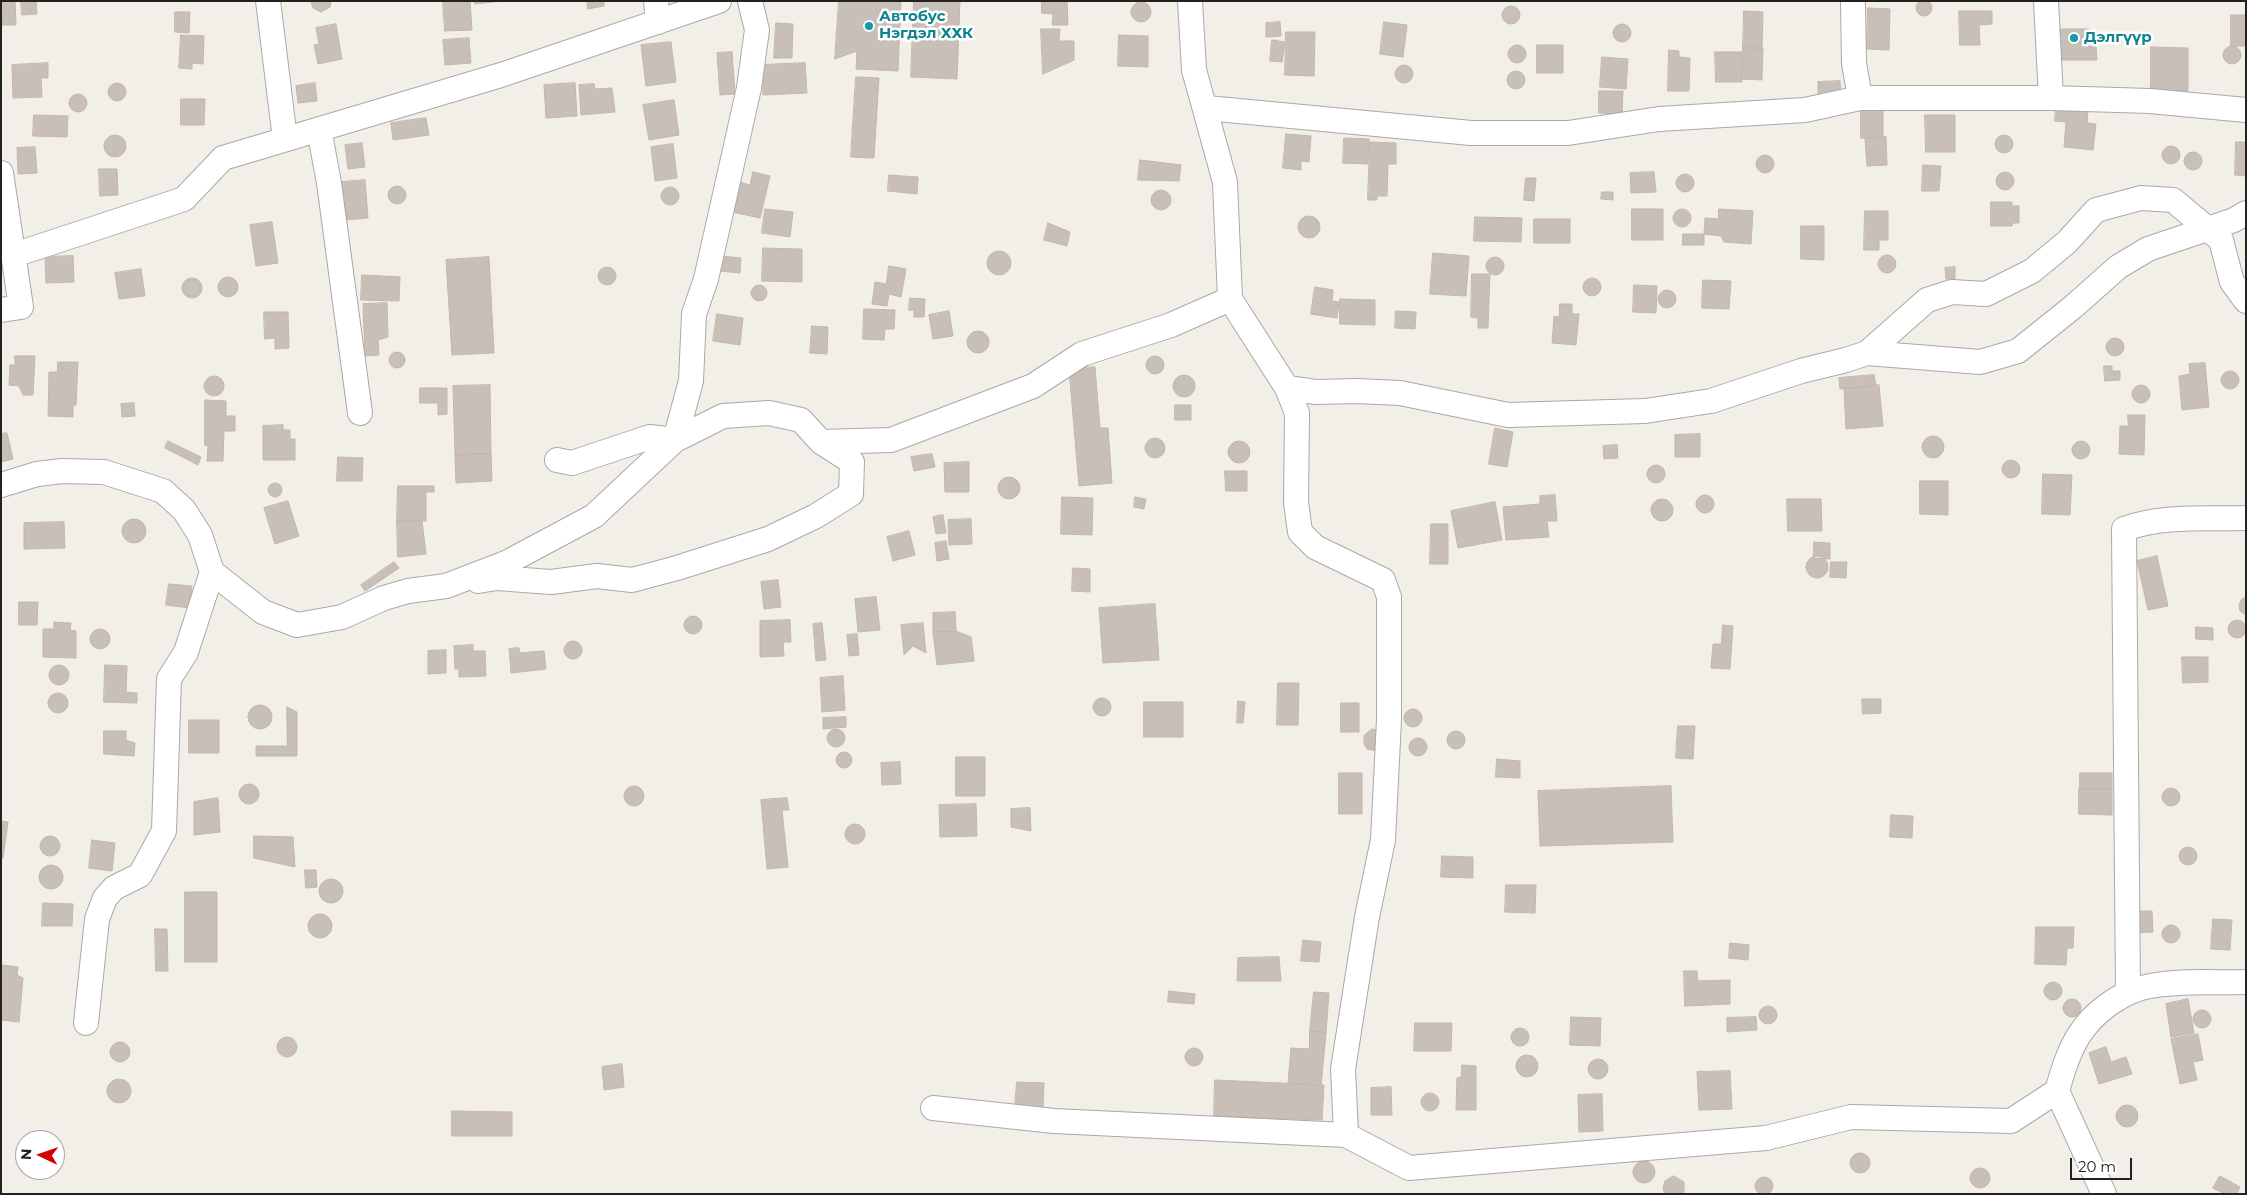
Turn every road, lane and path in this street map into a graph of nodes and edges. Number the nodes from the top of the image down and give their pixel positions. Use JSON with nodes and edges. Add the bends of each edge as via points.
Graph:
{"nodes":[{"id":1,"x":268,"y":1,"type":"edge"},
{"id":2,"x":719,"y":1,"type":"edge"},
{"id":3,"x":750,"y":1,"type":"edge"},
{"id":4,"x":1190,"y":1,"type":"edge"},
{"id":5,"x":2046,"y":1,"type":"edge"},
{"id":6,"x":1853,"y":4,"type":"dead end"},
{"id":7,"x":657,"y":11,"type":"edge"},
{"id":8,"x":1860,"y":98,"type":"junction"},
{"id":9,"x":2050,"y":98,"type":"junction"},
{"id":10,"x":1207,"y":108,"type":"junction"},
{"id":11,"x":2246,"y":110,"type":"edge"},
{"id":12,"x":320,"y":129,"type":"junction"},
{"id":13,"x":285,"y":139,"type":"junction"},
{"id":14,"x":1,"y":173,"type":"edge"},
{"id":15,"x":2246,"y":213,"type":"edge"},
{"id":16,"x":2206,"y":229,"type":"junction"},
{"id":17,"x":14,"y":255,"type":"junction"},
{"id":18,"x":1230,"y":299,"type":"junction"},
{"id":19,"x":2246,"y":301,"type":"edge"},
{"id":20,"x":1,"y":310,"type":"edge"},
{"id":21,"x":1867,"y":353,"type":"junction"},
{"id":22,"x":1287,"y":388,"type":"junction"},
{"id":23,"x":360,"y":413,"type":"dead end"},
{"id":24,"x":675,"y":440,"type":"junction"},
{"id":25,"x":821,"y":442,"type":"junction"},
{"id":26,"x":557,"y":460,"type":"dead end"},
{"id":27,"x":1,"y":486,"type":"edge"},
{"id":28,"x":2246,"y":518,"type":"edge"},
{"id":29,"x":212,"y":572,"type":"junction"},
{"id":30,"x":446,"y":586,"type":"junction"},
{"id":31,"x":2246,"y":982,"type":"edge"},
{"id":32,"x":2128,"y":992,"type":"junction"},
{"id":33,"x":86,"y":1023,"type":"dead end"},
{"id":34,"x":2057,"y":1091,"type":"junction"},
{"id":35,"x":933,"y":1108,"type":"dead end"},
{"id":36,"x":1346,"y":1135,"type":"junction"},
{"id":37,"x":2104,"y":1194,"type":"edge"}],
"edges":[{"from":1,"to":13,"type":"street"},
{"from":2,"to":7,"type":"street"},
{"from":3,"to":24,"type":"street","via":[[756,30],[749,88],[706,279],[694,314],[691,381]]},
{"from":4,"to":10,"type":"street","via":[[1194,70]]},
{"from":5,"to":9,"type":"street"},
{"from":6,"to":8,"type":"street","via":[[1854,63]]},
{"from":7,"to":12,"type":"street","via":[[500,75]]},
{"from":8,"to":9,"type":"street"},
{"from":8,"to":10,"type":"street","via":[[1805,110],[1659,119],[1568,133],[1471,133]]},
{"from":9,"to":11,"type":"street","via":[[2150,101]]},
{"from":10,"to":18,"type":"street","via":[[1225,182]]},
{"from":12,"to":13,"type":"street"},
{"from":12,"to":23,"type":"street"},
{"from":13,"to":17,"type":"street","via":[[222,158],[184,199]]},
{"from":14,"to":17,"type":"street"},
{"from":15,"to":16,"type":"street"},
{"from":16,"to":19,"type":"street","via":[[2221,240],[2232,282]]},
{"from":16,"to":21,"type":"street","via":[[2148,249],[2118,267],[2018,351],[1980,362]]},
{"from":16,"to":21,"type":"street","via":[[2173,200],[2141,198],[2096,210],[2067,242],[2032,271],[1986,294],[1952,292],[1927,300]]},
{"from":17,"to":20,"type":"street","via":[[21,307]]},
{"from":18,"to":22,"type":"street"},
{"from":18,"to":25,"type":"street","via":[[1172,325],[1082,354],[1033,386],[891,440]]},
{"from":21,"to":22,"type":"street","via":[[1711,401],[1645,411],[1508,416],[1400,393],[1316,392]]},
{"from":22,"to":36,"type":"street","via":[[1297,413],[1296,502],[1300,532],[1315,547],[1383,580],[1389,597],[1389,720],[1383,840],[1367,917],[1343,1069]]},
{"from":24,"to":25,"type":"street","via":[[723,416],[769,413],[801,420]]},
{"from":24,"to":26,"type":"street","via":[[650,437],[572,463]]},
{"from":24,"to":30,"type":"street","via":[[594,516],[506,563]]},
{"from":25,"to":30,"type":"street","via":[[852,462],[851,494],[816,516],[768,538],[632,580],[597,576],[552,582],[497,578]]},
{"from":27,"to":29,"type":"street","via":[[36,474],[104,472],[163,491],[184,510],[200,535]]},
{"from":28,"to":32,"type":"street","via":[[2160,520],[2124,529]]},
{"from":29,"to":30,"type":"street","via":[[263,612],[297,625],[342,618],[384,598],[408,591]]},
{"from":29,"to":33,"type":"street","via":[[186,652],[169,679],[164,831],[140,875],[114,888],[105,898],[97,919]]},
{"from":31,"to":32,"type":"street","via":[[2172,984]]},
{"from":32,"to":34,"type":"street","via":[[2084,1028],[2065,1064]]},
{"from":34,"to":36,"type":"street","via":[[2011,1121],[1850,1117],[1766,1138],[1409,1168]]},
{"from":34,"to":37,"type":"street"},
{"from":35,"to":36,"type":"street","via":[[1054,1121]]}]}
